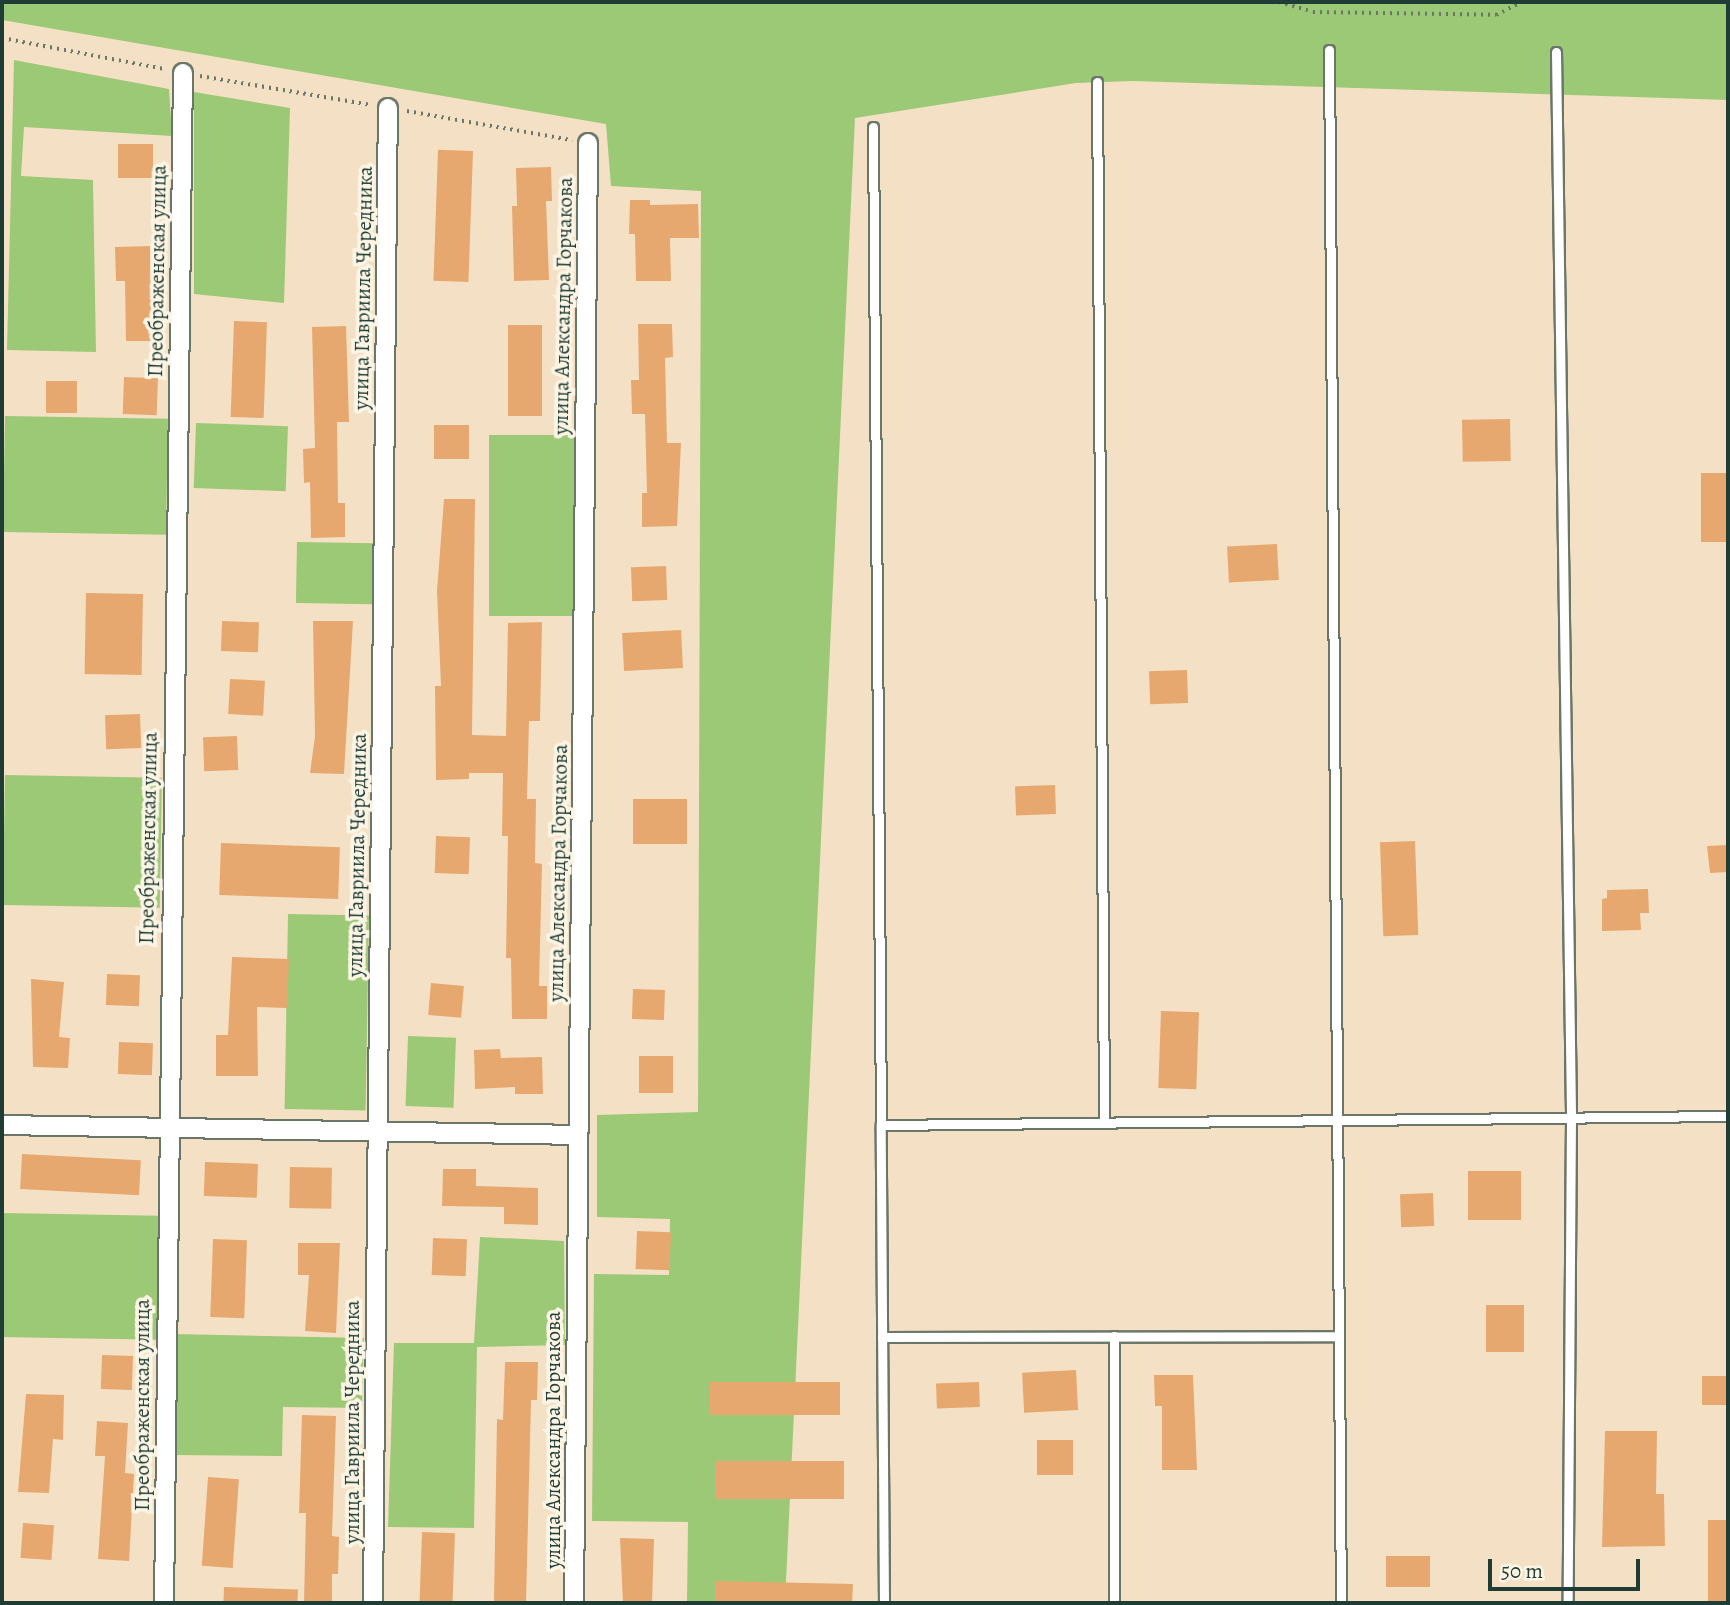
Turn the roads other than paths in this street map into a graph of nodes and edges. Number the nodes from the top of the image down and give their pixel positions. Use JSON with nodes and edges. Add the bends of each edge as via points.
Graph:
{"nodes":[{"id":1,"x":1329,"y":50,"type":"dead end"},
{"id":2,"x":1556,"y":52,"type":"dead end"},
{"id":3,"x":183,"y":73,"type":"road end"},
{"id":4,"x":1097,"y":82,"type":"dead end"},
{"id":5,"x":388,"y":108,"type":"road end"},
{"id":6,"x":873,"y":127,"type":"dead end"},
{"id":7,"x":588,"y":143,"type":"road end"},
{"id":8,"x":1728,"y":1116,"type":"edge"},
{"id":9,"x":1571,"y":1118,"type":"junction"},
{"id":10,"x":1335,"y":1121,"type":"junction"},
{"id":11,"x":1104,"y":1123,"type":"junction"},
{"id":12,"x":2,"y":1125,"type":"edge"},
{"id":13,"x":881,"y":1125,"type":"junction"},
{"id":14,"x":166,"y":1127,"type":"junction"},
{"id":15,"x":377,"y":1131,"type":"junction"},
{"id":16,"x":578,"y":1135,"type":"junction"},
{"id":17,"x":1114,"y":1336,"type":"junction"},
{"id":18,"x":1338,"y":1336,"type":"junction"},
{"id":19,"x":882,"y":1337,"type":"junction"},
{"id":20,"x":164,"y":1603,"type":"edge"},
{"id":21,"x":373,"y":1603,"type":"edge"},
{"id":22,"x":574,"y":1603,"type":"edge"},
{"id":23,"x":884,"y":1603,"type":"edge"},
{"id":24,"x":1114,"y":1603,"type":"edge"},
{"id":25,"x":1341,"y":1603,"type":"edge"},
{"id":26,"x":1569,"y":1603,"type":"edge"}],
"edges":[{"from":1,"to":10,"type":"lane"},
{"from":2,"to":9,"type":"lane"},
{"from":3,"to":14,"type":"street","name":"Преображенская улица"},
{"from":4,"to":11,"type":"lane"},
{"from":5,"to":15,"type":"street","name":"улица Гавриила Чередника"},
{"from":6,"to":13,"type":"lane"},
{"from":7,"to":16,"type":"street","name":"улица Александра Горчакова"},
{"from":8,"to":9,"type":"lane"},
{"from":9,"to":10,"type":"lane"},
{"from":9,"to":26,"type":"lane"},
{"from":10,"to":11,"type":"lane"},
{"from":10,"to":18,"type":"lane"},
{"from":11,"to":13,"type":"lane"},
{"from":12,"to":14,"type":"street"},
{"from":13,"to":19,"type":"lane"},
{"from":14,"to":15,"type":"street"},
{"from":14,"to":20,"type":"street","name":"Преображенская улица"},
{"from":15,"to":16,"type":"street"},
{"from":15,"to":21,"type":"street","name":"улица Гавриила Чередника"},
{"from":16,"to":22,"type":"street","name":"улица Александра Горчакова"},
{"from":17,"to":18,"type":"lane"},
{"from":17,"to":19,"type":"lane"},
{"from":17,"to":24,"type":"lane"},
{"from":18,"to":25,"type":"lane"},
{"from":19,"to":23,"type":"lane"}]}
